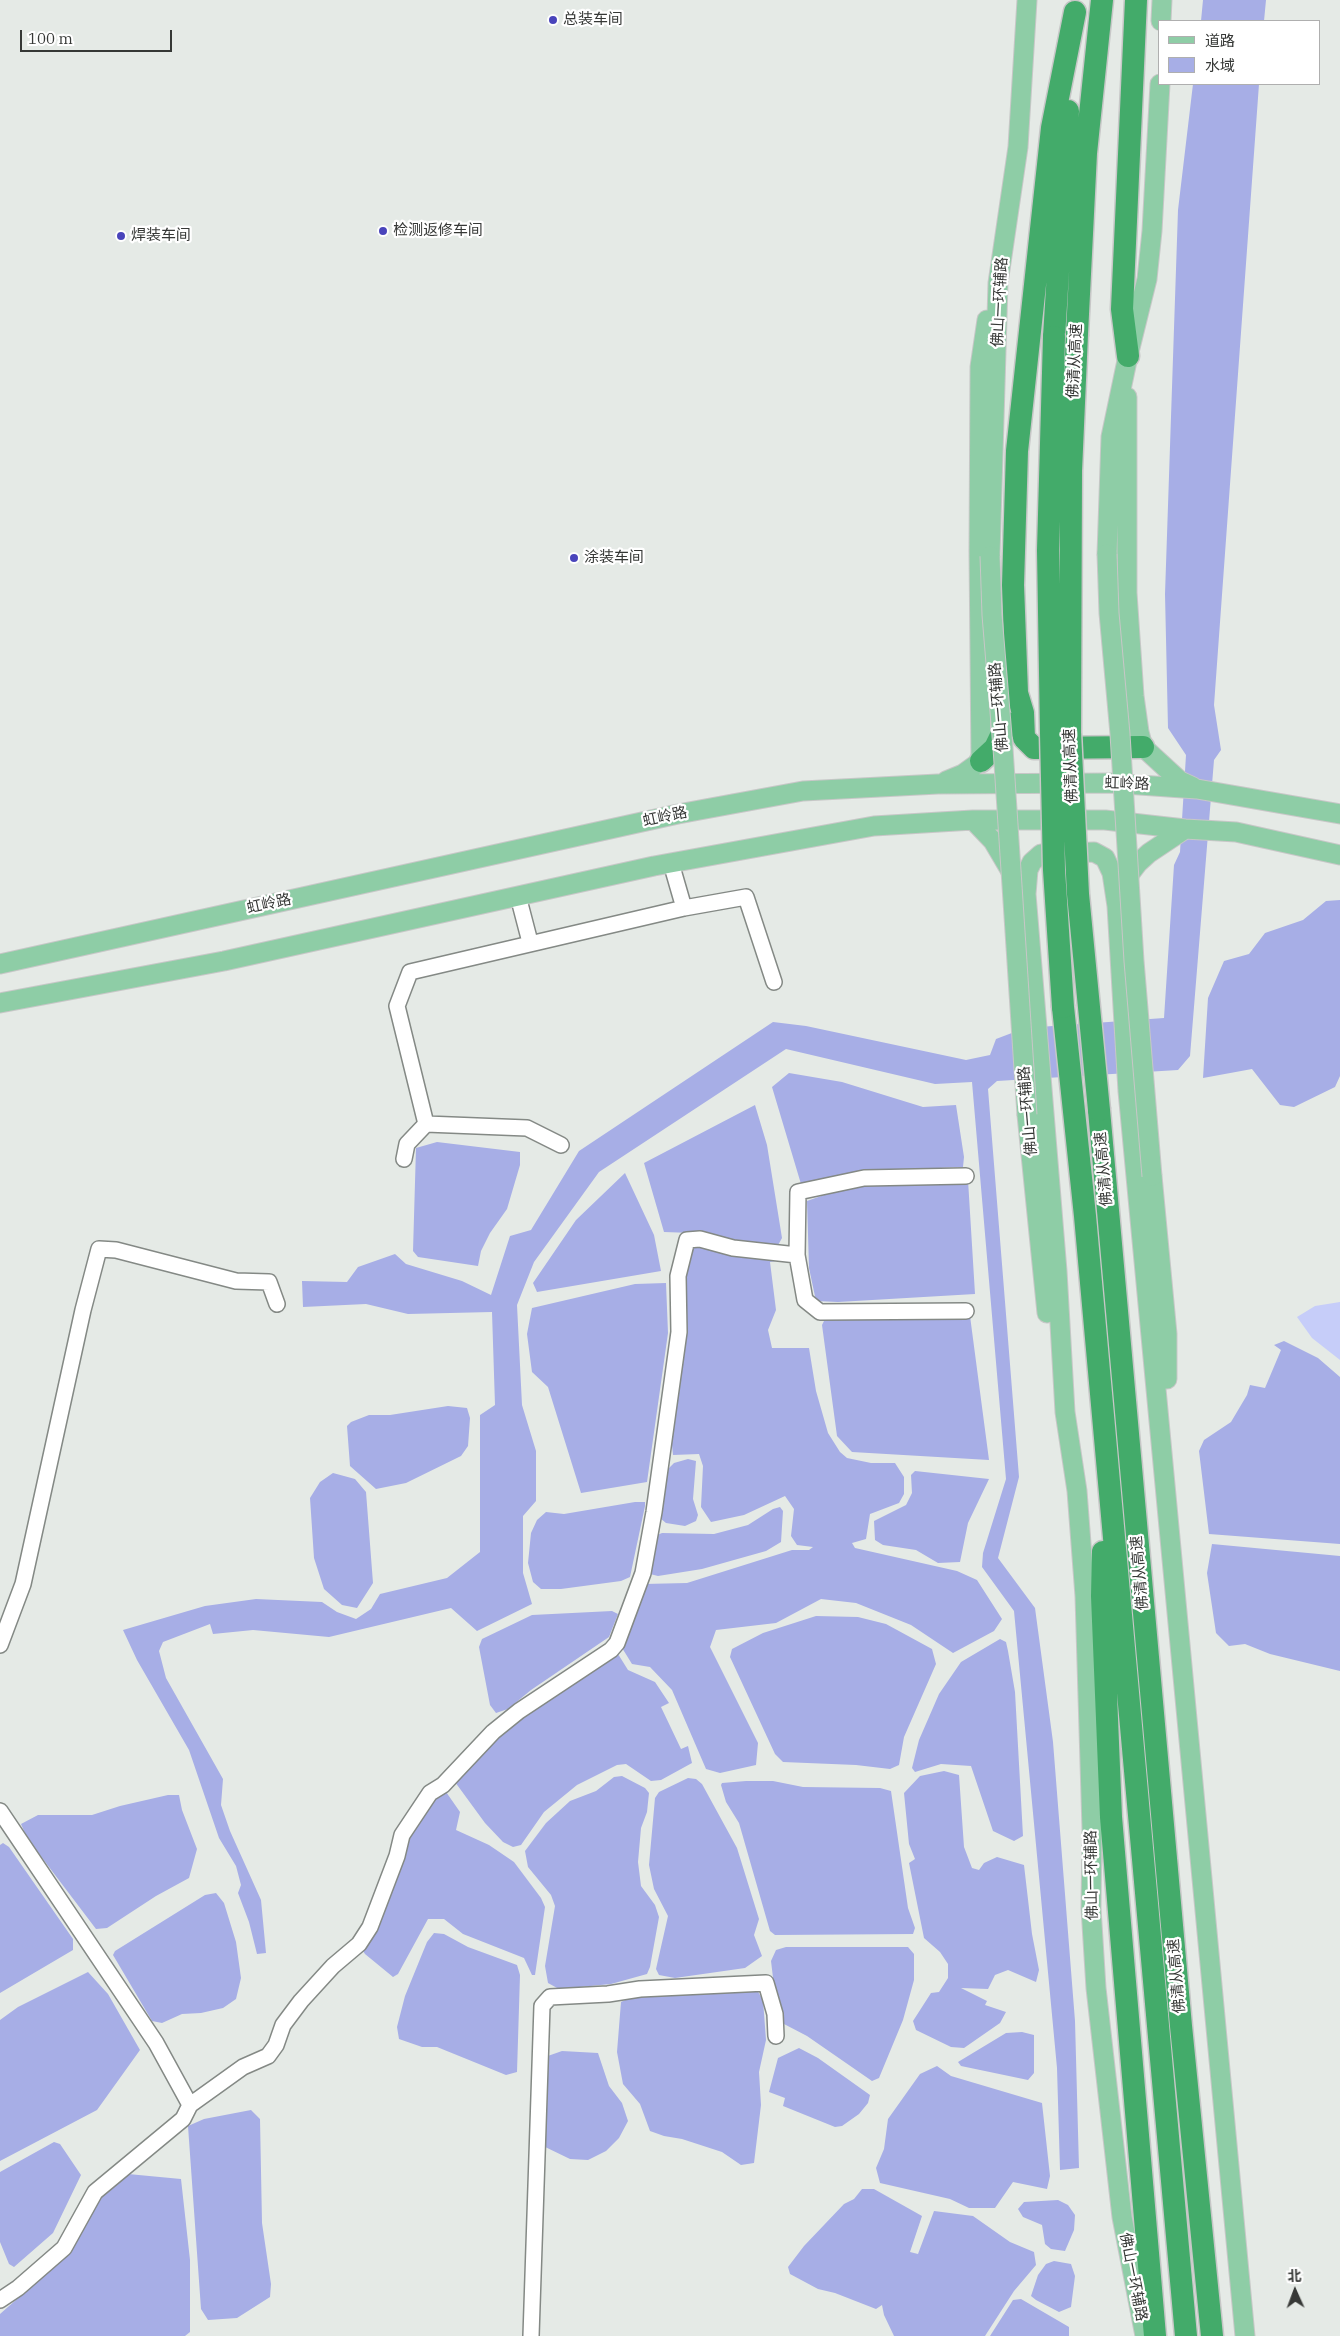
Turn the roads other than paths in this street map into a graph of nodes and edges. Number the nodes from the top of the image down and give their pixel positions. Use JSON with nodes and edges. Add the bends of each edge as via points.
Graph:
{"nodes":[{"id":1,"x":1027,"y":0,"type":"edge"},
{"id":2,"x":1102,"y":0,"type":"edge"},
{"id":3,"x":1136,"y":0,"type":"edge"},
{"id":4,"x":1162,"y":0,"type":"edge"},
{"id":5,"x":1076,"y":6,"type":"edge"},
{"id":6,"x":1161,"y":20,"type":"edge"},
{"id":7,"x":1160,"y":85,"type":"edge"},
{"id":8,"x":998,"y":283,"type":"junction"},
{"id":9,"x":1128,"y":356,"type":"junction"},
{"id":10,"x":1016,"y":693,"type":"junction"},
{"id":11,"x":1143,"y":747,"type":"junction"},
{"id":12,"x":981,"y":761,"type":"junction"},
{"id":13,"x":938,"y":784,"type":"junction"},
{"id":14,"x":1185,"y":786,"type":"junction"},
{"id":15,"x":1340,"y":814,"type":"edge"},
{"id":16,"x":973,"y":820,"type":"junction"},
{"id":17,"x":1185,"y":829,"type":"junction"},
{"id":18,"x":1340,"y":855,"type":"edge"},
{"id":19,"x":671,"y":863,"type":"junction"},
{"id":20,"x":1026,"y":894,"type":"junction"},
{"id":21,"x":518,"y":896,"type":"junction"},
{"id":22,"x":1116,"y":906,"type":"junction"},
{"id":23,"x":684,"y":908,"type":"junction"},
{"id":24,"x":530,"y":942,"type":"junction"},
{"id":25,"x":0,"y":964,"type":"edge"},
{"id":26,"x":774,"y":982,"type":"dead end"},
{"id":27,"x":0,"y":1004,"type":"edge"},
{"id":28,"x":426,"y":1124,"type":"junction"},
{"id":29,"x":561,"y":1145,"type":"dead end"},
{"id":30,"x":404,"y":1159,"type":"dead end"},
{"id":31,"x":966,"y":1176,"type":"dead end"},
{"id":32,"x":797,"y":1254,"type":"junction"},
{"id":33,"x":277,"y":1304,"type":"dead end"},
{"id":34,"x":966,"y":1311,"type":"dead end"},
{"id":35,"x":1065,"y":1412,"type":"junction"},
{"id":36,"x":1104,"y":1429,"type":"junction"},
{"id":37,"x":1165,"y":1475,"type":"junction"},
{"id":38,"x":0,"y":1645,"type":"edge"},
{"id":39,"x":0,"y":1811,"type":"edge"},
{"id":40,"x":776,"y":2036,"type":"dead end"},
{"id":41,"x":190,"y":2105,"type":"junction"},
{"id":42,"x":0,"y":2300,"type":"edge"},
{"id":43,"x":531,"y":2336,"type":"edge"},
{"id":44,"x":1145,"y":2336,"type":"edge"},
{"id":45,"x":1155,"y":2336,"type":"edge"},
{"id":46,"x":1186,"y":2336,"type":"edge"},
{"id":47,"x":1212,"y":2336,"type":"edge"},
{"id":48,"x":1244,"y":2336,"type":"edge"}],
"edges":[{"from":1,"to":8,"type":"main road","name":"佛山一环辅路","via":[[1018,147]]},
{"from":2,"to":47,"type":"highway","name":"佛清从高速","bridge":true,"via":[[1086,153],[1071,471],[1070,732],[1078,904]]},
{"from":3,"to":9,"type":"highway","via":[[1122,309]]},
{"from":4,"to":6,"type":"main road"},
{"from":5,"to":10,"type":"highway","via":[[1052,128],[1017,451],[1013,584]]},
{"from":5,"to":36,"type":"highway","name":"佛清从高速","bridge":true,"via":[[1054,337],[1048,550],[1051,734],[1054,870],[1063,1007]]},
{"from":7,"to":9,"type":"main road","via":[[1147,279]]},
{"from":8,"to":12,"type":"main road","via":[[988,315],[980,367]]},
{"from":8,"to":35,"type":"main road","name":"佛山一环辅路","bridge":true,"via":[[990,556],[993,635],[1027,1115],[1048,1324]]},
{"from":9,"to":11,"type":"main road","via":[[1127,593],[1134,696]]},
{"from":9,"to":37,"type":"main road","bridge":true,"via":[[1111,437],[1107,554],[1134,962],[1167,1334]]},
{"from":10,"to":11,"type":"highway","via":[[1023,713],[1024,738],[1034,748]]},
{"from":10,"to":12,"type":"highway","via":[[995,748]]},
{"from":11,"to":14,"type":"main road"},
{"from":12,"to":13,"type":"main road","via":[[963,774]]},
{"from":13,"to":14,"type":"main road","name":"虹岭路"},
{"from":13,"to":25,"type":"main road","name":"虹岭路","via":[[803,791],[678,814]]},
{"from":14,"to":15,"type":"main road","name":"虹岭路"},
{"from":16,"to":17,"type":"main road","via":[[1105,820]]},
{"from":16,"to":19,"type":"main road","via":[[874,826]]},
{"from":16,"to":20,"type":"main road","via":[[993,841]]},
{"from":17,"to":18,"type":"main road","via":[[1236,832]]},
{"from":17,"to":22,"type":"main road","via":[[1138,863],[1122,882]]},
{"from":19,"to":21,"type":"main road"},
{"from":19,"to":23,"type":"street"},
{"from":20,"to":22,"type":"main road","name":"佛山一环辅路","via":[[1028,870],[1041,854],[1094,852],[1105,858],[1112,873]]},
{"from":20,"to":35,"type":"main road","name":"佛山一环辅路","via":[[1057,1271]]},
{"from":21,"to":24,"type":"street"},
{"from":21,"to":27,"type":"main road","via":[[224,961]]},
{"from":22,"to":37,"type":"main road","name":"佛山一环辅路","via":[[1128,1091]]},
{"from":23,"to":24,"type":"street"},
{"from":23,"to":26,"type":"street","via":[[746,897]]},
{"from":24,"to":28,"type":"street","via":[[410,972],[396,1006]]},
{"from":28,"to":29,"type":"street","via":[[527,1128]]},
{"from":28,"to":30,"type":"street","via":[[407,1144]]},
{"from":31,"to":32,"type":"street","via":[[864,1178],[798,1192]]},
{"from":32,"to":34,"type":"street","via":[[805,1300],[820,1312]]},
{"from":32,"to":41,"type":"street","via":[[733,1248],[700,1239],[687,1240],[678,1276],[679,1332],[651,1529],[643,1573],[617,1643],[519,1711],[430,1794],[402,1835],[378,1909],[359,1944],[333,1966],[301,2001],[283,2025],[268,2056],[244,2067]]},
{"from":33,"to":38,"type":"street","via":[[269,1282],[236,1281],[116,1250],[99,1249],[23,1584]]},
{"from":35,"to":44,"type":"main road","name":"佛山一环辅路","via":[[1077,1491],[1086,1596],[1091,1908],[1096,1988],[1122,2217]]},
{"from":36,"to":45,"type":"highway","via":[[1102,1596],[1111,1817]]},
{"from":36,"to":46,"type":"highway","name":"佛清从高速"},
{"from":37,"to":48,"type":"main road"},
{"from":39,"to":41,"type":"street","via":[[156,2043]]},
{"from":40,"to":43,"type":"street","via":[[775,2014],[766,1983],[640,1988],[608,1994],[550,1997],[542,2006]]},
{"from":41,"to":42,"type":"street","via":[[183,2119],[96,2192],[64,2248]]}]}
